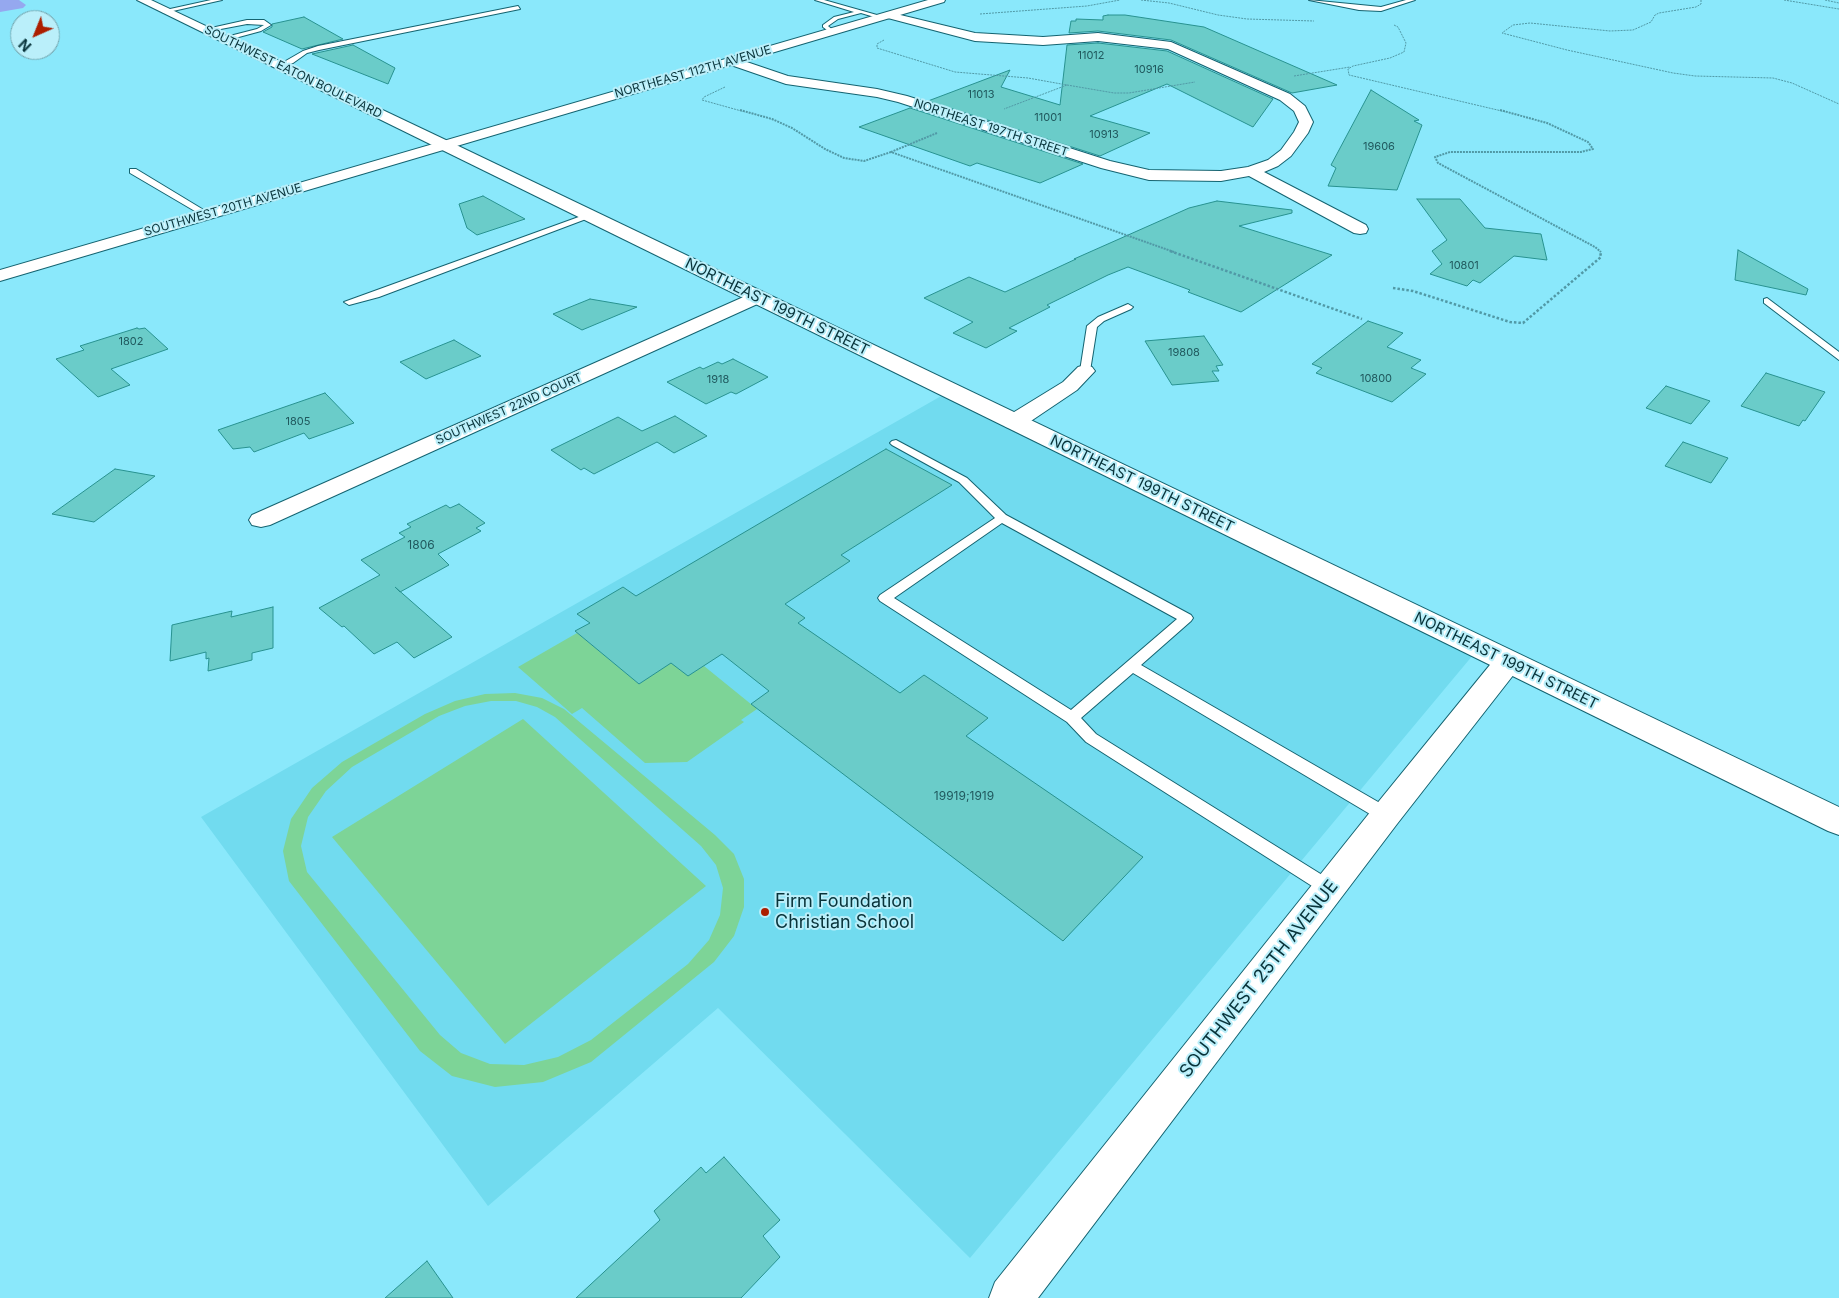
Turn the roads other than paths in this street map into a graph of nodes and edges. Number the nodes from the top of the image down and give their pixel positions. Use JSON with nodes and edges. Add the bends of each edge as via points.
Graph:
{"nodes":[{"id":1,"x":142,"y":0,"type":"edge"},
{"id":2,"x":219,"y":0,"type":"edge"},
{"id":3,"x":818,"y":0,"type":"edge"},
{"id":4,"x":940,"y":0,"type":"edge"},
{"id":5,"x":1312,"y":0,"type":"edge"},
{"id":6,"x":1412,"y":0,"type":"edge"},
{"id":7,"x":518,"y":8,"type":"dead end"},
{"id":8,"x":164,"y":11,"type":"junction"},
{"id":9,"x":861,"y":12,"type":"junction"},
{"id":10,"x":885,"y":16,"type":"junction"},
{"id":11,"x":205,"y":30,"type":"junction"},
{"id":12,"x":832,"y":32,"type":"junction"},
{"id":13,"x":224,"y":39,"type":"junction"},
{"id":14,"x":732,"y":61,"type":"junction"},
{"id":15,"x":280,"y":66,"type":"junction"},
{"id":16,"x":445,"y":145,"type":"junction"},
{"id":17,"x":133,"y":171,"type":"dead end"},
{"id":18,"x":1251,"y":171,"type":"junction"},
{"id":19,"x":208,"y":215,"type":"junction"},
{"id":20,"x":590,"y":216,"type":"junction"},
{"id":21,"x":1360,"y":229,"type":"dead end"},
{"id":22,"x":0,"y":276,"type":"edge"},
{"id":23,"x":757,"y":297,"type":"junction"},
{"id":24,"x":1767,"y":301,"type":"dead end"},
{"id":25,"x":349,"y":302,"type":"dead end"},
{"id":26,"x":1128,"y":307,"type":"dead end"},
{"id":27,"x":1839,"y":356,"type":"edge"},
{"id":28,"x":1085,"y":370,"type":"joint"},
{"id":29,"x":1014,"y":422,"type":"junction"},
{"id":30,"x":896,"y":443,"type":"dead end"},
{"id":31,"x":1002,"y":518,"type":"junction"},
{"id":32,"x":261,"y":520,"type":"dead end"},
{"id":33,"x":1508,"y":662,"type":"junction"},
{"id":34,"x":1132,"y":666,"type":"junction"},
{"id":35,"x":1072,"y":718,"type":"junction"},
{"id":36,"x":1386,"y":815,"type":"junction"},
{"id":37,"x":1839,"y":822,"type":"edge"},
{"id":38,"x":1329,"y":888,"type":"junction"},
{"id":39,"x":1011,"y":1298,"type":"edge"}],
"edges":[{"from":1,"to":8,"type":"street","name":"SOUTHWEST EATON BOULEVARD"},
{"from":2,"to":8,"type":"lane"},
{"from":3,"to":9,"type":"lane"},
{"from":4,"to":10,"type":"street","name":"NORTHEAST 112TH AVENUE"},
{"from":5,"to":6,"type":"lane","via":[[1381,9]]},
{"from":7,"to":15,"type":"lane","via":[[318,48]]},
{"from":8,"to":11,"type":"street","name":"SOUTHWEST EATON BOULEVARD"},
{"from":9,"to":10,"type":"lane"},
{"from":9,"to":12,"type":"lane","via":[[828,23],[825,26]]},
{"from":10,"to":12,"type":"street","name":"NORTHEAST 112TH AVENUE"},
{"from":10,"to":18,"type":"street","name":"NORTHEAST 197TH STREET","via":[[976,37],[1043,41],[1098,37],[1171,46],[1285,97],[1300,109],[1306,122],[1286,153],[1273,163]]},
{"from":11,"to":13,"type":"street","name":"SOUTHWEST EATON BOULEVARD"},
{"from":11,"to":13,"type":"lane","via":[[247,22],[268,25]]},
{"from":12,"to":14,"type":"street","name":"NORTHEAST 112TH AVENUE"},
{"from":13,"to":15,"type":"street","name":"SOUTHWEST EATON BOULEVARD"},
{"from":14,"to":16,"type":"street","name":"NORTHEAST 112TH AVENUE"},
{"from":14,"to":18,"type":"street","name":"NORTHEAST 197TH STREET","via":[[786,80],[902,99],[1106,165],[1149,175],[1221,176]]},
{"from":15,"to":16,"type":"street","name":"SOUTHWEST EATON BOULEVARD"},
{"from":16,"to":19,"type":"street","name":"SOUTHWEST 20TH AVENUE"},
{"from":16,"to":20,"type":"street","name":"NORTHEAST 199TH STREET"},
{"from":17,"to":19,"type":"lane"},
{"from":18,"to":21,"type":"street"},
{"from":19,"to":22,"type":"street","name":"SOUTHWEST 20TH AVENUE"},
{"from":20,"to":23,"type":"street","name":"NORTHEAST 199TH STREET"},
{"from":20,"to":25,"type":"lane"},
{"from":23,"to":29,"type":"street","name":"NORTHEAST 199TH STREET"},
{"from":23,"to":32,"type":"street","name":"SOUTHWEST 22ND COURT"},
{"from":24,"to":27,"type":"lane"},
{"from":26,"to":28,"type":"lane","via":[[1092,326]]},
{"from":28,"to":29,"type":"street","via":[[1070,386]]},
{"from":29,"to":33,"type":"street","name":"NORTHEAST 199TH STREET"},
{"from":30,"to":31,"type":"lane","via":[[962,480]]},
{"from":31,"to":34,"type":"lane","via":[[1186,618]]},
{"from":31,"to":35,"type":"lane","via":[[885,598]]},
{"from":33,"to":36,"type":"street","name":"SOUTHWEST 25TH AVENUE"},
{"from":33,"to":37,"type":"street","name":"NORTHEAST 199TH STREET"},
{"from":34,"to":35,"type":"lane"},
{"from":34,"to":36,"type":"lane"},
{"from":35,"to":38,"type":"lane","via":[[1091,738]]},
{"from":36,"to":38,"type":"street","name":"SOUTHWEST 25TH AVENUE"},
{"from":38,"to":39,"type":"street","name":"SOUTHWEST 25TH AVENUE"}]}
